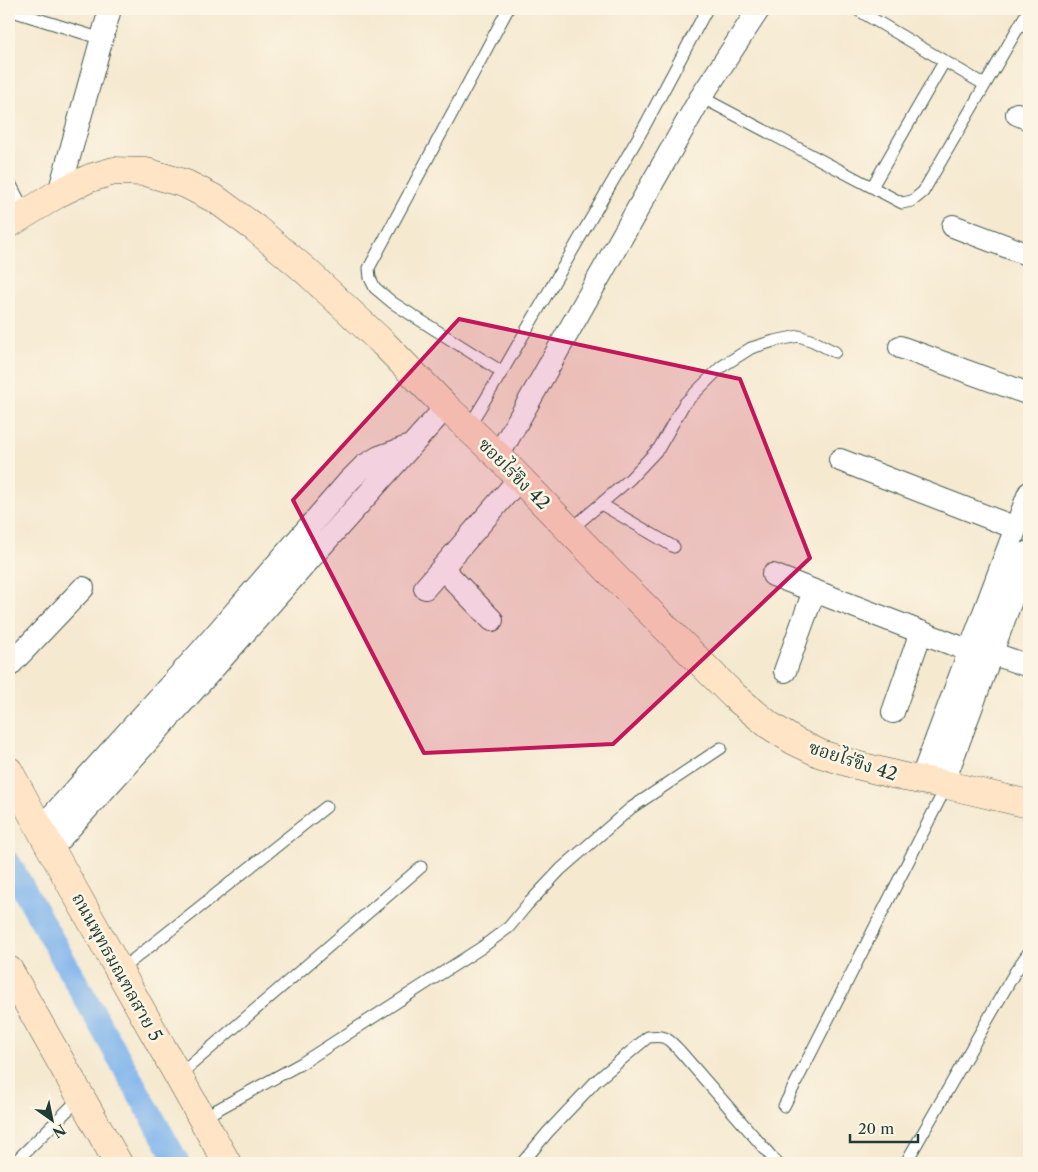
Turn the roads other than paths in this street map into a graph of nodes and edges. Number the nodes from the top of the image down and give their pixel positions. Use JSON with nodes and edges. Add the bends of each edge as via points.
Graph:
{"nodes":[{"id":1,"x":110,"y":9,"type":"edge"},
{"id":2,"x":508,"y":9,"type":"edge"},
{"id":3,"x":707,"y":9,"type":"edge"},
{"id":4,"x":759,"y":9,"type":"edge"},
{"id":5,"x":856,"y":9,"type":"edge"},
{"id":6,"x":1029,"y":9,"type":"edge"},
{"id":7,"x":9,"y":10,"type":"edge"},
{"id":8,"x":102,"y":39,"type":"junction"},
{"id":9,"x":944,"y":62,"type":"junction"},
{"id":10,"x":985,"y":86,"type":"junction"},
{"id":11,"x":701,"y":96,"type":"junction"},
{"id":12,"x":9,"y":180,"type":"edge"},
{"id":13,"x":872,"y":187,"type":"junction"},
{"id":14,"x":59,"y":193,"type":"junction"},
{"id":15,"x":17,"y":219,"type":"edge"},
{"id":16,"x":954,"y":226,"type":"dead end"},
{"id":17,"x":1029,"y":256,"type":"edge"},
{"id":18,"x":900,"y":347,"type":"dead end"},
{"id":19,"x":835,"y":352,"type":"dead end"},
{"id":20,"x":502,"y":372,"type":"junction"},
{"id":21,"x":1029,"y":394,"type":"edge"},
{"id":22,"x":446,"y":407,"type":"junction"},
{"id":23,"x":468,"y":428,"type":"junction"},
{"id":24,"x":498,"y":456,"type":"junction"},
{"id":25,"x":840,"y":460,"type":"dead end"},
{"id":26,"x":519,"y":479,"type":"junction"},
{"id":27,"x":1029,"y":494,"type":"edge"},
{"id":28,"x":601,"y":504,"type":"junction"},
{"id":29,"x":1016,"y":528,"type":"junction"},
{"id":30,"x":569,"y":530,"type":"junction"},
{"id":31,"x":674,"y":547,"type":"dead end"},
{"id":32,"x":1029,"y":552,"type":"edge"},
{"id":33,"x":442,"y":568,"type":"junction"},
{"id":34,"x":773,"y":575,"type":"dead end"},
{"id":35,"x":83,"y":588,"type":"dead end"},
{"id":36,"x":425,"y":588,"type":"dead end"},
{"id":37,"x":814,"y":590,"type":"junction"},
{"id":38,"x":492,"y":620,"type":"dead end"},
{"id":39,"x":921,"y":632,"type":"junction"},
{"id":40,"x":981,"y":652,"type":"junction"},
{"id":41,"x":9,"y":666,"type":"edge"},
{"id":42,"x":1029,"y":666,"type":"edge"},
{"id":43,"x":785,"y":671,"type":"dead end"},
{"id":44,"x":893,"y":712,"type":"dead end"},
{"id":45,"x":721,"y":748,"type":"dead end"},
{"id":46,"x":9,"y":771,"type":"edge"},
{"id":47,"x":937,"y":783,"type":"junction"},
{"id":48,"x":1029,"y":804,"type":"edge"},
{"id":49,"x":326,"y":807,"type":"dead end"},
{"id":50,"x":45,"y":839,"type":"junction"},
{"id":51,"x":421,"y":868,"type":"dead end"},
{"id":52,"x":1029,"y":952,"type":"edge"},
{"id":53,"x":9,"y":970,"type":"edge"},
{"id":54,"x":119,"y":971,"type":"junction"},
{"id":55,"x":178,"y":1076,"type":"junction"},
{"id":56,"x":81,"y":1097,"type":"junction"},
{"id":57,"x":784,"y":1106,"type":"dead end"},
{"id":58,"x":201,"y":1118,"type":"junction"},
{"id":59,"x":908,"y":1159,"type":"dead end"},
{"id":60,"x":14,"y":1163,"type":"edge"},
{"id":61,"x":118,"y":1163,"type":"edge"},
{"id":62,"x":227,"y":1163,"type":"edge"},
{"id":63,"x":522,"y":1163,"type":"edge"},
{"id":64,"x":777,"y":1163,"type":"edge"}],
"edges":[{"from":1,"to":8,"type":"street"},
{"from":2,"to":20,"type":"lane","via":[[369,268],[375,288],[393,303]]},
{"from":3,"to":20,"type":"lane","via":[[643,129]]},
{"from":4,"to":11,"type":"street"},
{"from":5,"to":9,"type":"lane"},
{"from":6,"to":10,"type":"lane"},
{"from":7,"to":8,"type":"lane"},
{"from":8,"to":14,"type":"street"},
{"from":9,"to":10,"type":"lane"},
{"from":9,"to":13,"type":"lane"},
{"from":10,"to":13,"type":"lane","via":[[923,192],[912,201],[902,203]]},
{"from":11,"to":13,"type":"lane"},
{"from":11,"to":24,"type":"street"},
{"from":12,"to":15,"type":"lane"},
{"from":14,"to":15,"type":"street","name":"ซอยไร่ขิง 42"},
{"from":14,"to":22,"type":"street","name":"ซอยไร่ขิง 42","via":[[114,171],[146,172],[186,184],[217,200],[305,270]]},
{"from":16,"to":17,"type":"street"},
{"from":18,"to":21,"type":"street"},
{"from":19,"to":28,"type":"lane","via":[[799,336],[774,340],[744,352],[721,367],[684,404],[659,448]]},
{"from":20,"to":23,"type":"lane"},
{"from":22,"to":23,"type":"street","name":"ซอยไร่ขิง 42"},
{"from":22,"to":50,"type":"street","via":[[411,446],[379,456],[349,481],[200,652]]},
{"from":23,"to":24,"type":"street","name":"ซอยไร่ขิง 42"},
{"from":24,"to":26,"type":"street","name":"ซอยไร่ขิง 42"},
{"from":25,"to":29,"type":"street"},
{"from":26,"to":30,"type":"street","name":"ซอยไร่ขิง 42"},
{"from":26,"to":33,"type":"street"},
{"from":27,"to":29,"type":"street"},
{"from":28,"to":30,"type":"lane"},
{"from":28,"to":31,"type":"lane"},
{"from":29,"to":40,"type":"street"},
{"from":30,"to":47,"type":"street","name":"ซอยไร่ขิง 42","via":[[734,696],[769,725],[821,754]]},
{"from":32,"to":40,"type":"street"},
{"from":33,"to":36,"type":"street"},
{"from":33,"to":38,"type":"street"},
{"from":34,"to":37,"type":"street"},
{"from":35,"to":41,"type":"street"},
{"from":37,"to":39,"type":"street"},
{"from":37,"to":43,"type":"street"},
{"from":39,"to":40,"type":"street"},
{"from":39,"to":44,"type":"street"},
{"from":40,"to":42,"type":"street"},
{"from":40,"to":47,"type":"street"},
{"from":45,"to":58,"type":"lane","via":[[631,808],[561,869],[509,927],[481,948],[302,1063]]},
{"from":46,"to":50,"type":"street","name":"ถนนพุทธมณฑลสาย 5"},
{"from":47,"to":48,"type":"street","name":"ซอยไร่ขิง 42"},
{"from":47,"to":57,"type":"lane"},
{"from":49,"to":54,"type":"lane"},
{"from":50,"to":54,"type":"street","name":"ถนนพุทธมณฑลสาย 5"},
{"from":51,"to":55,"type":"lane"},
{"from":52,"to":59,"type":"lane"},
{"from":53,"to":56,"type":"street"},
{"from":54,"to":55,"type":"street","name":"ถนนพุทธมณฑลสาย 5"},
{"from":55,"to":58,"type":"street","name":"ถนนพุทธมณฑลสาย 5"},
{"from":56,"to":60,"type":"lane"},
{"from":56,"to":61,"type":"street"},
{"from":58,"to":62,"type":"street","name":"ถนนพุทธมณฑลสาย 5"},
{"from":63,"to":64,"type":"lane","via":[[596,1081],[648,1037],[658,1036],[666,1038],[680,1050]]}]}
